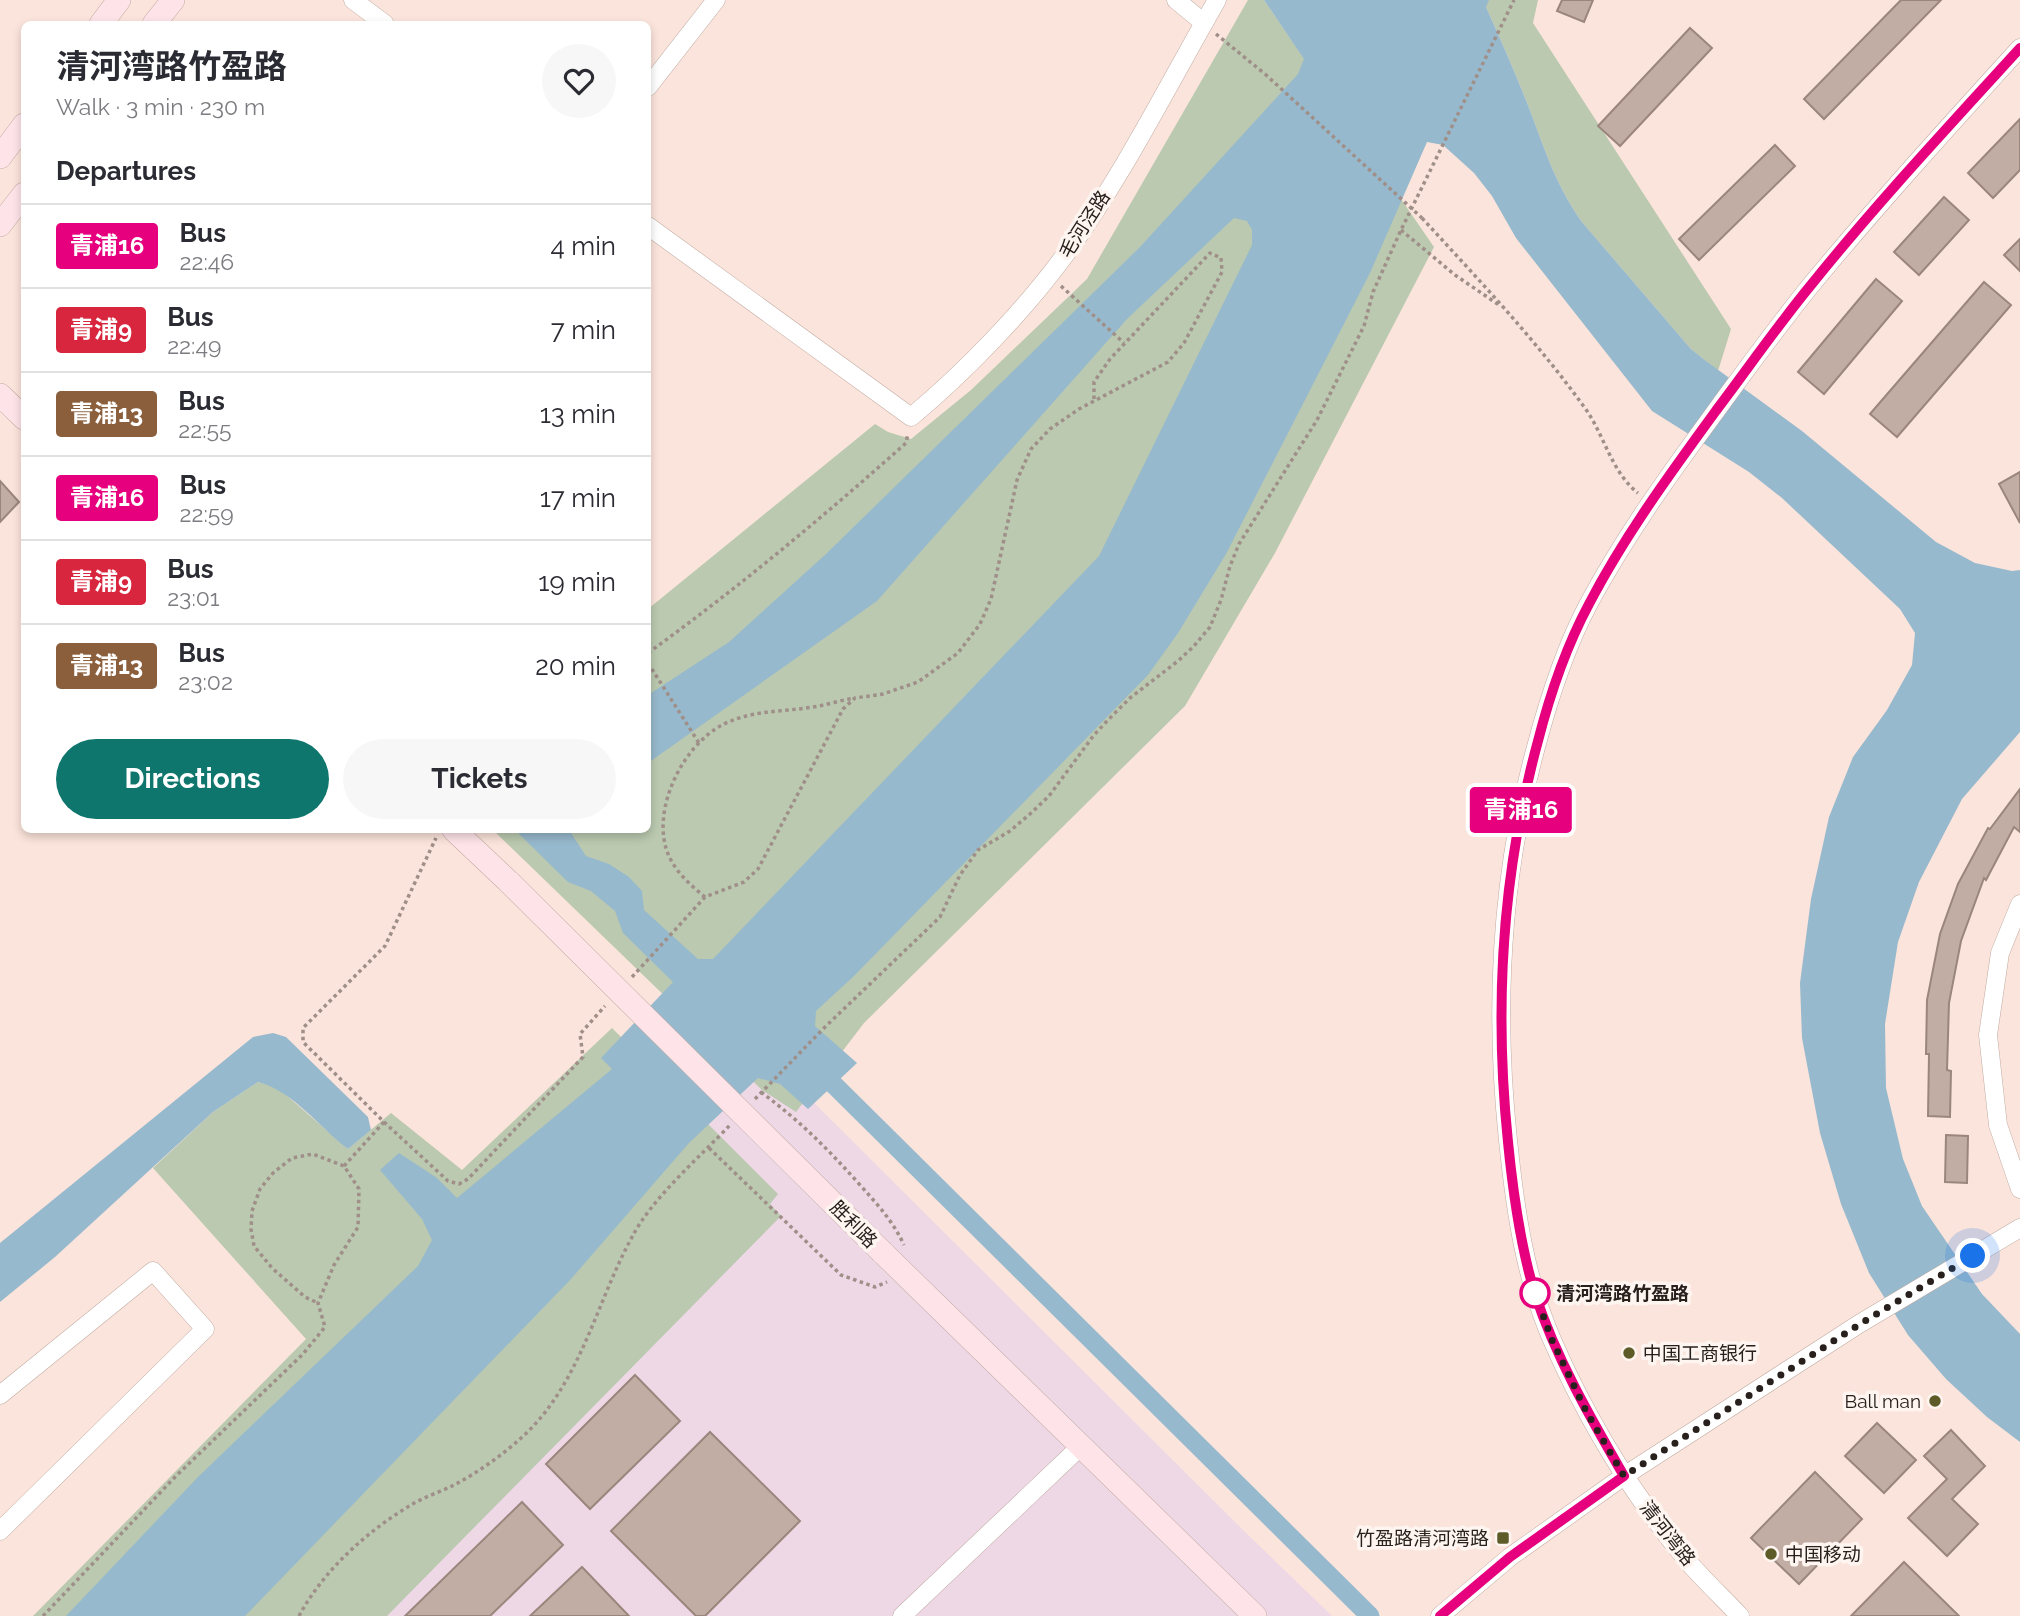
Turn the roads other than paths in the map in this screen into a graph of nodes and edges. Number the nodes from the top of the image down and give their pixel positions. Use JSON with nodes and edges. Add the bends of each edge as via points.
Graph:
{"nodes":[{"id":1,"x":119,"y":0,"type":"edge"},
{"id":2,"x":173,"y":0,"type":"edge"},
{"id":3,"x":353,"y":0,"type":"edge"},
{"id":4,"x":716,"y":0,"type":"edge"},
{"id":5,"x":1176,"y":0,"type":"edge"},
{"id":6,"x":1217,"y":0,"type":"edge"},
{"id":7,"x":103,"y":21,"type":"edge"},
{"id":8,"x":156,"y":21,"type":"edge"},
{"id":9,"x":381,"y":21,"type":"edge"},
{"id":10,"x":1204,"y":23,"type":"junction"},
{"id":11,"x":2020,"y":48,"type":"edge"},
{"id":12,"x":651,"y":83,"type":"edge"},
{"id":13,"x":21,"y":129,"type":"edge"},
{"id":14,"x":0,"y":157,"type":"edge"},
{"id":15,"x":21,"y":198,"type":"edge"},
{"id":16,"x":0,"y":226,"type":"edge"},
{"id":17,"x":651,"y":228,"type":"edge"},
{"id":18,"x":0,"y":395,"type":"edge"},
{"id":19,"x":21,"y":415,"type":"edge"},
{"id":20,"x":457,"y":833,"type":"edge"},
{"id":21,"x":2020,"y":904,"type":"edge"},
{"id":22,"x":2020,"y":1189,"type":"edge"},
{"id":23,"x":2020,"y":1228,"type":"edge"},
{"id":24,"x":0,"y":1395,"type":"edge"},
{"id":25,"x":1081,"y":1446,"type":"junction"},
{"id":26,"x":1624,"y":1476,"type":"junction"},
{"id":27,"x":0,"y":1531,"type":"edge"},
{"id":28,"x":902,"y":1616,"type":"edge"},
{"id":29,"x":1255,"y":1616,"type":"edge"},
{"id":30,"x":1440,"y":1616,"type":"edge"},
{"id":31,"x":1740,"y":1616,"type":"edge"}],
"edges":[{"from":1,"to":7,"type":"main road"},
{"from":2,"to":8,"type":"main road"},
{"from":3,"to":9,"type":"street"},
{"from":4,"to":12,"type":"street"},
{"from":5,"to":10,"type":"street"},
{"from":6,"to":10,"type":"street","name":"毛河泾路"},
{"from":10,"to":17,"type":"street","name":"毛河泾路","via":[[1065,255],[941,393],[911,417]]},
{"from":11,"to":26,"type":"street","name":"清河湾路","via":[[1808,288],[1685,453],[1630,532],[1588,606],[1545,716],[1516,834],[1503,950],[1503,1090],[1512,1179],[1520,1232],[1552,1340]]},
{"from":13,"to":14,"type":"main road"},
{"from":15,"to":16,"type":"main road"},
{"from":18,"to":19,"type":"main road"},
{"from":20,"to":25,"type":"main road","name":"胜利路","bridge":true},
{"from":21,"to":22,"type":"street","via":[[2000,953],[1988,1035],[1998,1125]]},
{"from":23,"to":26,"type":"street","via":[[1860,1324]]},
{"from":24,"to":27,"type":"street","via":[[153,1271],[205,1329]]},
{"from":25,"to":28,"type":"street"},
{"from":25,"to":29,"type":"main road","name":"胜利路"},
{"from":26,"to":30,"type":"street","via":[[1510,1557]]},
{"from":26,"to":31,"type":"street","name":"清河湾路","via":[[1690,1563]]}]}
